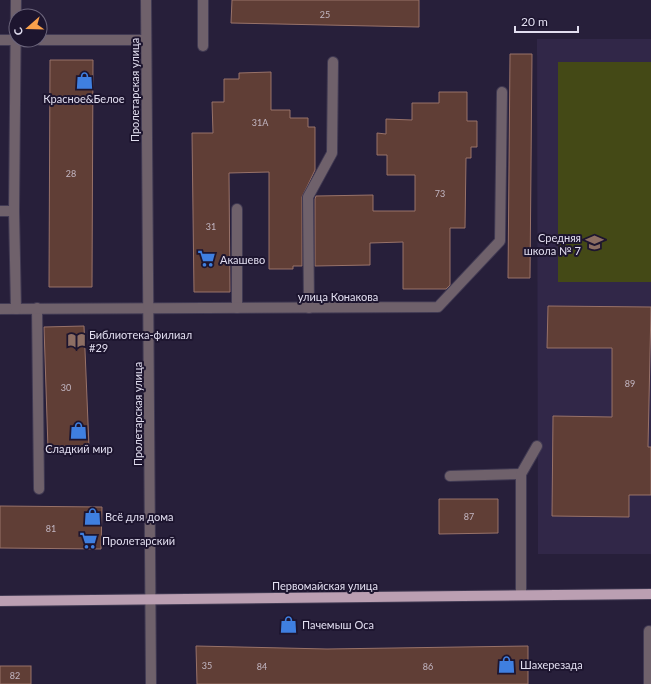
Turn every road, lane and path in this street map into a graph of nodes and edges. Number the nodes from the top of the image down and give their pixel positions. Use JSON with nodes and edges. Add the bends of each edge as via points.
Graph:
{"nodes":[{"id":1,"x":146,"y":0,"type":"edge"},
{"id":2,"x":203,"y":0,"type":"edge"},
{"id":3,"x":48,"y":40,"type":"edge"},
{"id":4,"x":146,"y":40,"type":"junction"},
{"id":5,"x":203,"y":46,"type":"dead end"},
{"id":6,"x":16,"y":48,"type":"edge"},
{"id":7,"x":333,"y":62,"type":"dead end"},
{"id":8,"x":502,"y":92,"type":"dead end"},
{"id":9,"x":237,"y":209,"type":"dead end"},
{"id":10,"x":0,"y":211,"type":"edge"},
{"id":11,"x":14,"y":211,"type":"junction"},
{"id":12,"x":0,"y":308,"type":"edge"},
{"id":13,"x":16,"y":308,"type":"junction"},
{"id":14,"x":38,"y":308,"type":"junction"},
{"id":15,"x":237,"y":308,"type":"junction"},
{"id":16,"x":309,"y":308,"type":"junction"},
{"id":17,"x":148,"y":309,"type":"junction"},
{"id":18,"x":538,"y":446,"type":"dead end"},
{"id":19,"x":521,"y":474,"type":"junction"},
{"id":20,"x":450,"y":476,"type":"dead end"},
{"id":21,"x":39,"y":489,"type":"dead end"},
{"id":22,"x":651,"y":594,"type":"edge"},
{"id":23,"x":521,"y":595,"type":"junction"},
{"id":24,"x":150,"y":598,"type":"junction"},
{"id":25,"x":0,"y":601,"type":"edge"},
{"id":26,"x":649,"y":631,"type":"dead end"},
{"id":27,"x":151,"y":684,"type":"edge"},
{"id":28,"x":649,"y":684,"type":"edge"}],
"edges":[{"from":1,"to":4,"type":"street","name":"Пролетарская улица"},
{"from":2,"to":5,"type":"street"},
{"from":3,"to":4,"type":"street"},
{"from":4,"to":17,"type":"street","name":"Пролетарская улица"},
{"from":6,"to":11,"type":"street"},
{"from":7,"to":16,"type":"street","via":[[332,153],[308,197]]},
{"from":8,"to":16,"type":"street","name":"улица Конакова","via":[[500,241],[438,307]]},
{"from":9,"to":15,"type":"street"},
{"from":10,"to":11,"type":"street"},
{"from":11,"to":13,"type":"street"},
{"from":12,"to":13,"type":"street","name":"улица Конакова"},
{"from":13,"to":14,"type":"street","name":"улица Конакова"},
{"from":14,"to":17,"type":"street","name":"улица Конакова"},
{"from":14,"to":21,"type":"street"},
{"from":15,"to":16,"type":"street","name":"улица Конакова"},
{"from":15,"to":17,"type":"street","name":"улица Конакова"},
{"from":17,"to":24,"type":"street","name":"Пролетарская улица"},
{"from":18,"to":19,"type":"street"},
{"from":19,"to":20,"type":"street"},
{"from":19,"to":23,"type":"street"},
{"from":22,"to":23,"type":"main road","name":"Первомайская улица"},
{"from":23,"to":24,"type":"main road","name":"Первомайская улица"},
{"from":24,"to":25,"type":"main road","name":"Первомайская улица"},
{"from":24,"to":27,"type":"street","name":"Пролетарская улица"},
{"from":26,"to":28,"type":"street"}]}
